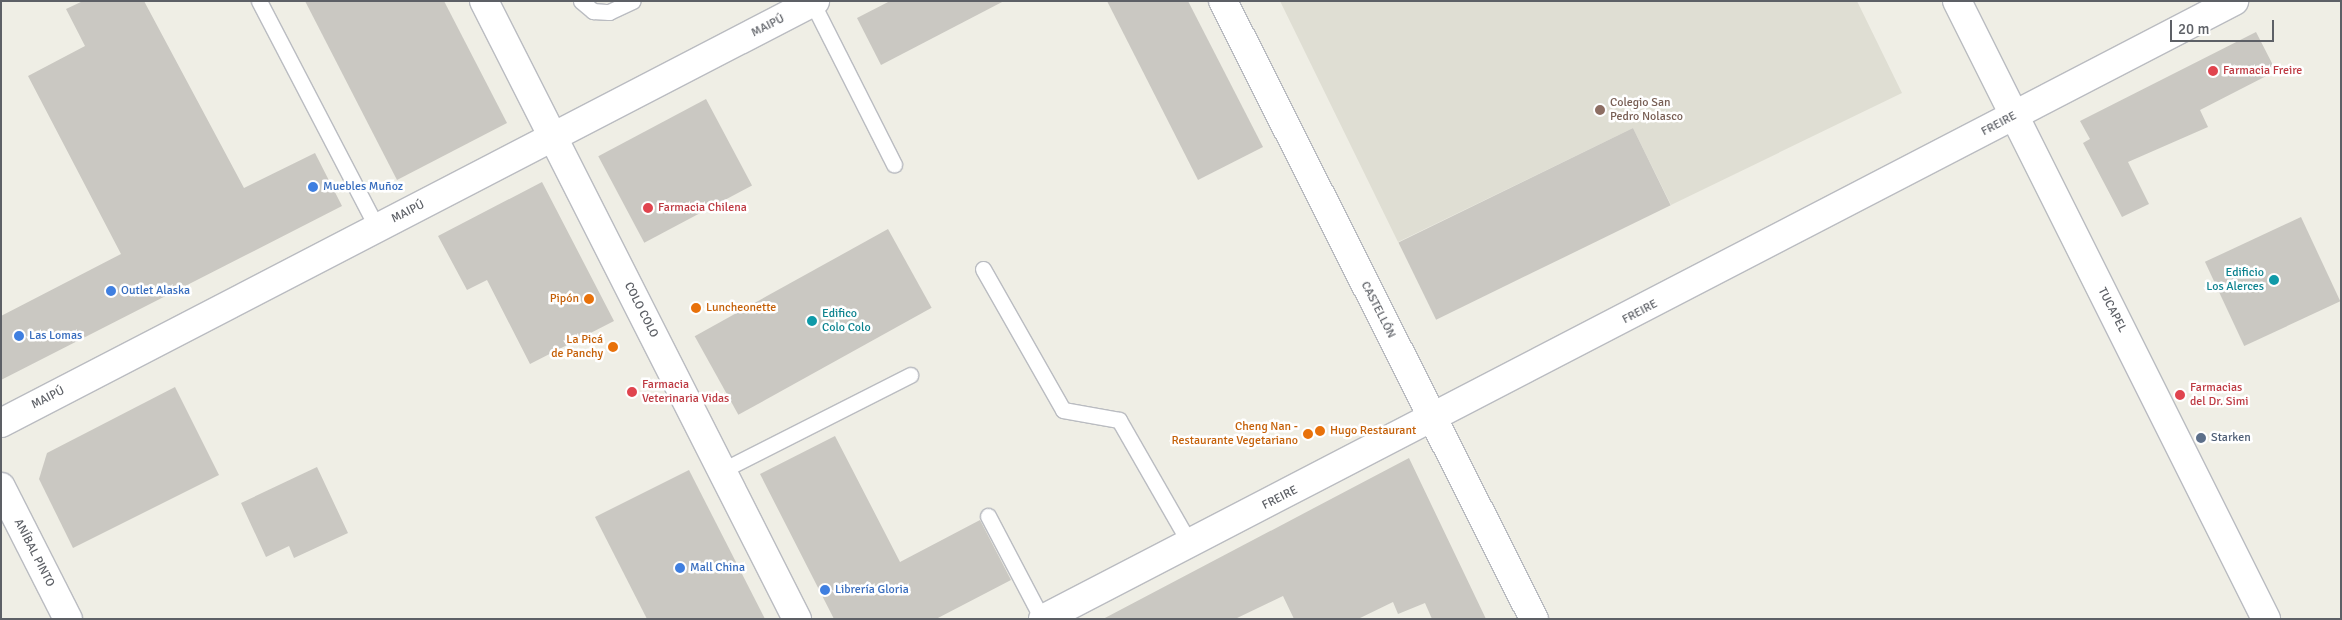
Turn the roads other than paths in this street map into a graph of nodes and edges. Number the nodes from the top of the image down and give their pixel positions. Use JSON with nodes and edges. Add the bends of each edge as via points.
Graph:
{"nodes":[{"id":1,"x":259,"y":1,"type":"edge"},
{"id":2,"x":484,"y":1,"type":"edge"},
{"id":3,"x":581,"y":1,"type":"edge"},
{"id":4,"x":633,"y":1,"type":"edge"},
{"id":5,"x":1223,"y":1,"type":"edge"},
{"id":6,"x":1957,"y":1,"type":"edge"},
{"id":7,"x":2234,"y":1,"type":"edge"},
{"id":8,"x":814,"y":2,"type":"edge"},
{"id":9,"x":2015,"y":116,"type":"junction"},
{"id":10,"x":553,"y":137,"type":"junction"},
{"id":11,"x":894,"y":164,"type":"dead end"},
{"id":12,"x":377,"y":228,"type":"junction"},
{"id":13,"x":982,"y":269,"type":"dead end"},
{"id":14,"x":910,"y":375,"type":"dead end"},
{"id":15,"x":1433,"y":420,"type":"junction"},
{"id":16,"x":1,"y":423,"type":"edge"},
{"id":17,"x":722,"y":470,"type":"junction"},
{"id":18,"x":1,"y":488,"type":"edge"},
{"id":19,"x":988,"y":516,"type":"dead end"},
{"id":20,"x":1190,"y":544,"type":"junction"},
{"id":21,"x":68,"y":619,"type":"edge"},
{"id":22,"x":797,"y":619,"type":"edge"},
{"id":23,"x":1042,"y":619,"type":"edge"},
{"id":24,"x":1534,"y":619,"type":"edge"},
{"id":25,"x":2266,"y":619,"type":"edge"}],
"edges":[{"from":1,"to":12,"type":"lane"},
{"from":2,"to":10,"type":"main road","name":"COLO COLO"},
{"from":3,"to":4,"type":"lane","via":[[593,11],[609,12]]},
{"from":5,"to":15,"type":"main road","name":"CASTELLÓN"},
{"from":6,"to":9,"type":"main road","name":"TUCAPEL"},
{"from":7,"to":9,"type":"main road","name":"FREIRE"},
{"from":8,"to":10,"type":"main road","name":"MAIPÚ"},
{"from":8,"to":11,"type":"lane"},
{"from":9,"to":15,"type":"main road","name":"FREIRE"},
{"from":9,"to":25,"type":"main road","name":"TUCAPEL"},
{"from":10,"to":12,"type":"main road","name":"MAIPÚ"},
{"from":10,"to":17,"type":"main road","name":"COLO COLO"},
{"from":12,"to":16,"type":"main road","name":"MAIPÚ"},
{"from":13,"to":20,"type":"lane","via":[[1063,410],[1120,420]]},
{"from":14,"to":17,"type":"lane"},
{"from":15,"to":20,"type":"main road","name":"FREIRE"},
{"from":15,"to":24,"type":"main road","name":"CASTELLÓN"},
{"from":17,"to":22,"type":"main road","name":"COLO COLO"},
{"from":18,"to":21,"type":"main road","name":"ANÍBAL PINTO"},
{"from":19,"to":23,"type":"lane"},
{"from":20,"to":23,"type":"main road","name":"FREIRE"}]}
